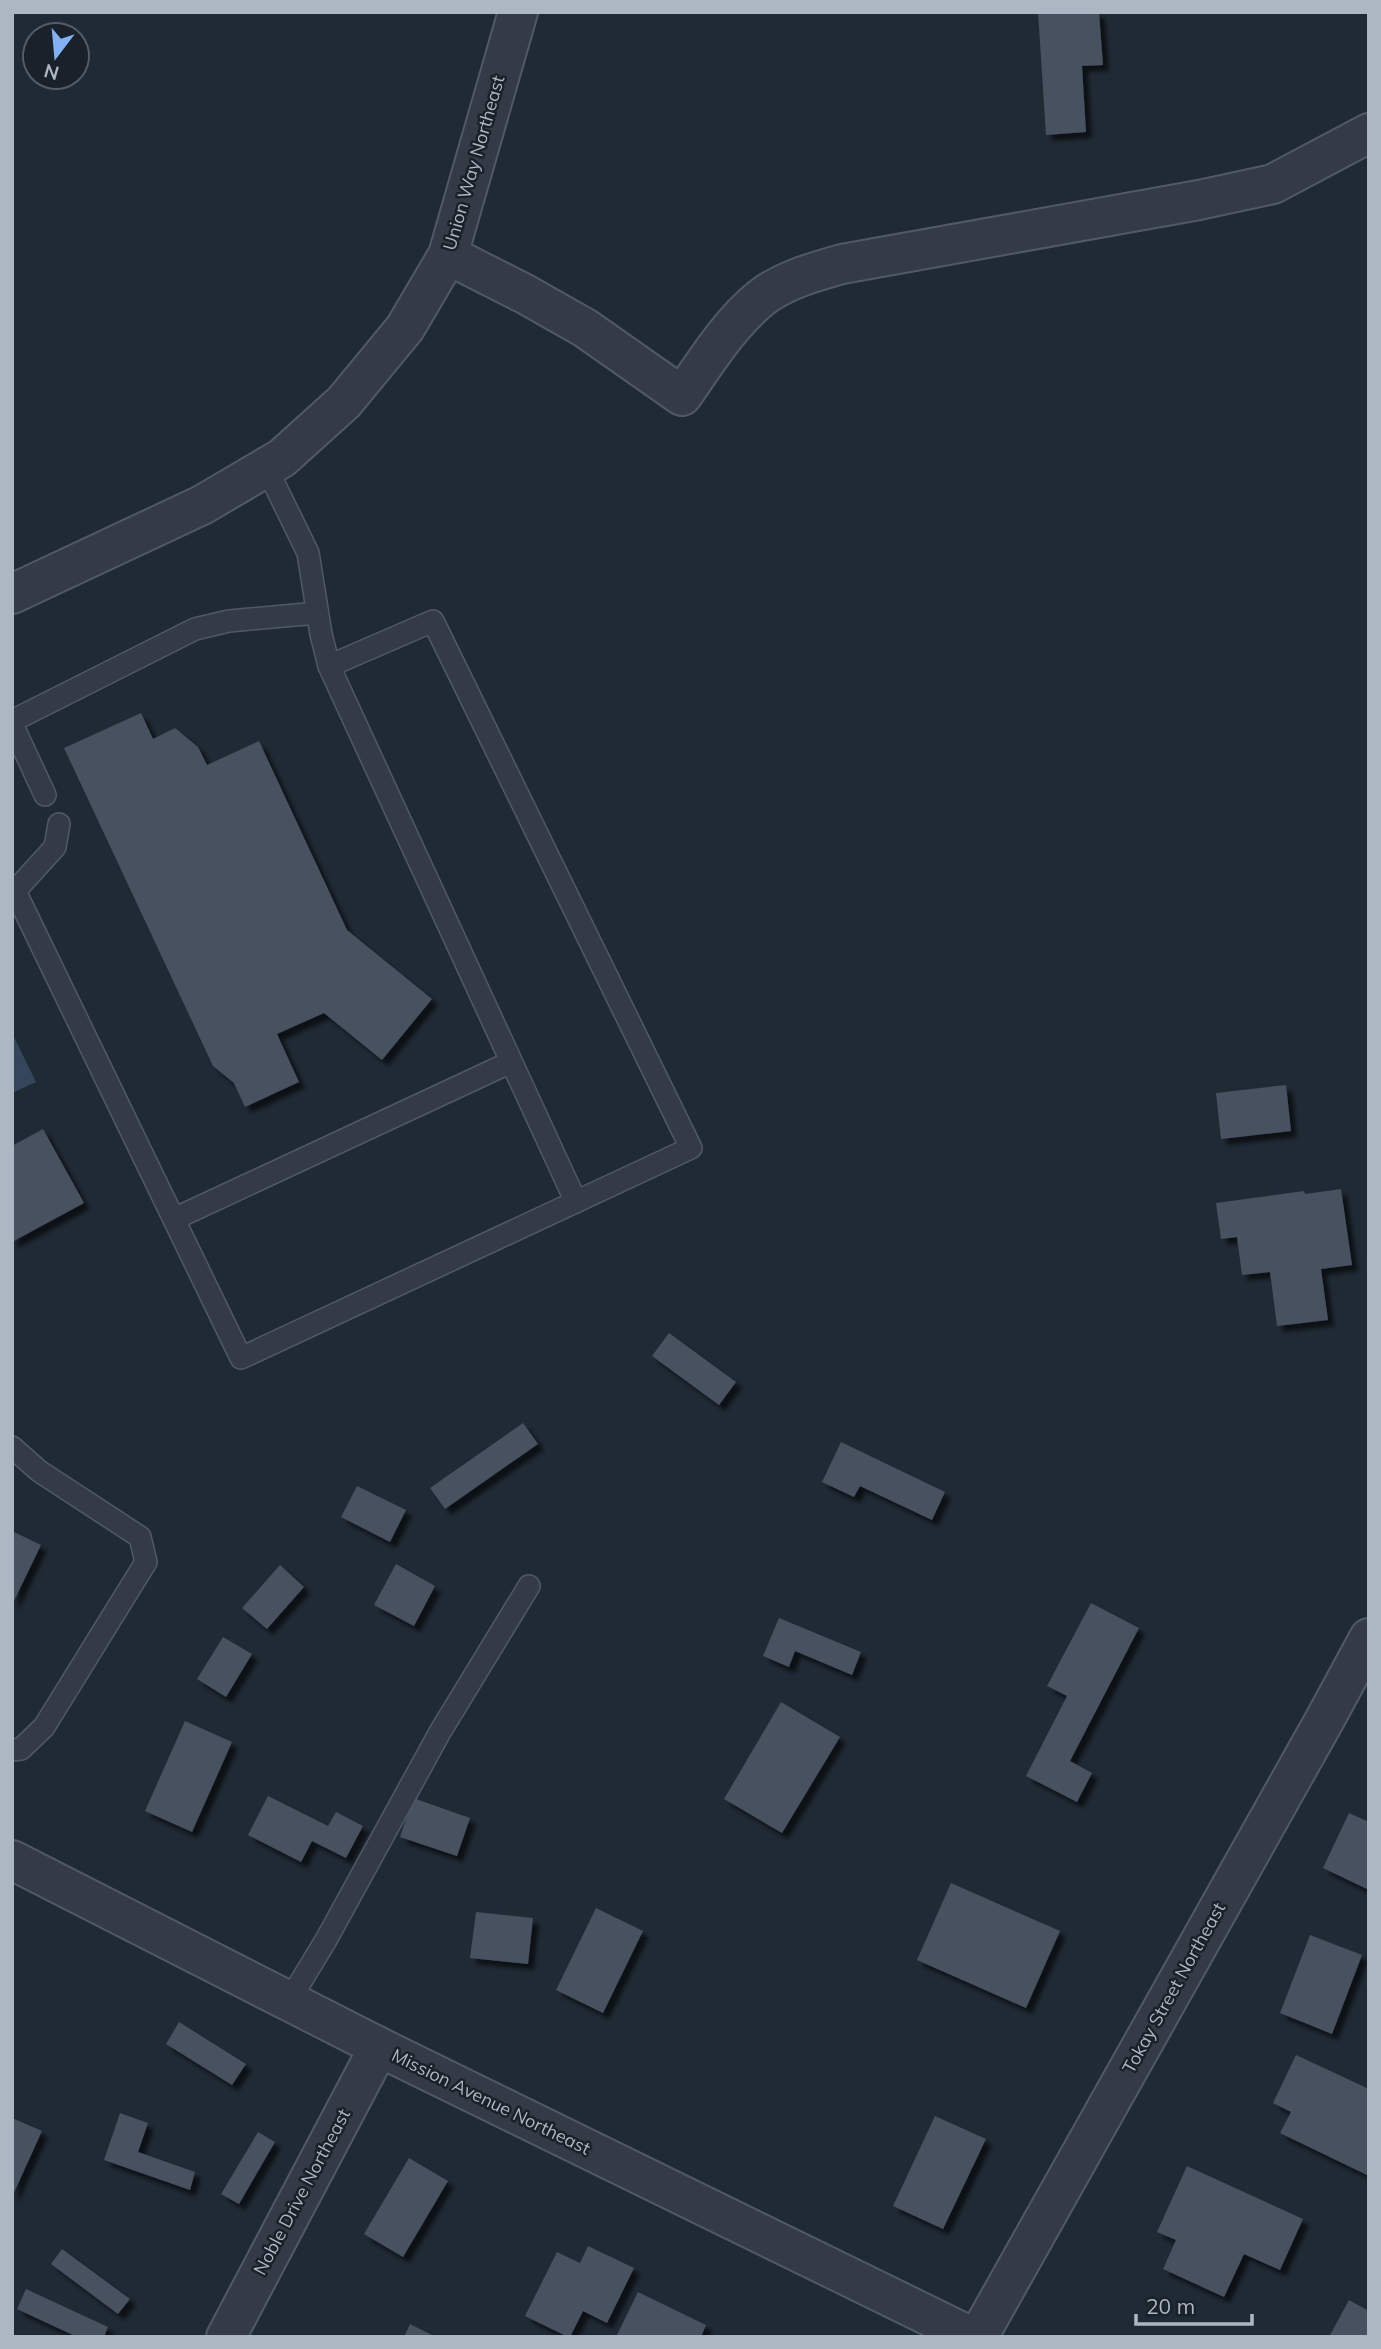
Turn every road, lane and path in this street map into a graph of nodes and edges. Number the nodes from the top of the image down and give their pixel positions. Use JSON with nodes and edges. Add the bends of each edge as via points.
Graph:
{"nodes":[{"id":1,"x":518,"y":12,"type":"edge"},
{"id":2,"x":1369,"y":132,"type":"edge"},
{"id":3,"x":448,"y":255,"type":"junction"},
{"id":4,"x":266,"y":467,"type":"junction"},
{"id":5,"x":16,"y":583,"type":"edge"},
{"id":6,"x":317,"y":613,"type":"junction"},
{"id":7,"x":329,"y":666,"type":"junction"},
{"id":8,"x":12,"y":722,"type":"edge"},
{"id":9,"x":45,"y":794,"type":"dead end"},
{"id":10,"x":59,"y":824,"type":"dead end"},
{"id":11,"x":14,"y":891,"type":"edge"},
{"id":12,"x":511,"y":1062,"type":"junction"},
{"id":13,"x":576,"y":1202,"type":"junction"},
{"id":14,"x":174,"y":1219,"type":"junction"},
{"id":15,"x":12,"y":1447,"type":"edge"},
{"id":16,"x":529,"y":1586,"type":"dead end"},
{"id":17,"x":1369,"y":1638,"type":"edge"},
{"id":18,"x":12,"y":1750,"type":"edge"},
{"id":19,"x":12,"y":1860,"type":"edge"},
{"id":20,"x":289,"y":2001,"type":"junction"},
{"id":21,"x":379,"y":2047,"type":"junction"},
{"id":22,"x":226,"y":2337,"type":"edge"},
{"id":23,"x":972,"y":2337,"type":"edge"},
{"id":24,"x":978,"y":2337,"type":"edge"}],
"edges":[{"from":1,"to":3,"type":"street","name":"Union Way Northeast"},
{"from":2,"to":3,"type":"street","via":[[1273,184],[842,264],[801,276],[762,298],[725,335],[682,396],[585,328]]},
{"from":3,"to":4,"type":"street","name":"Union Way Northeast","via":[[405,328],[344,402]]},
{"from":4,"to":5,"type":"street","name":"Union Way Northeast","via":[[202,505]]},
{"from":4,"to":6,"type":"lane","via":[[308,553]]},
{"from":6,"to":7,"type":"lane"},
{"from":6,"to":8,"type":"lane","via":[[229,621],[195,629]]},
{"from":7,"to":12,"type":"lane"},
{"from":7,"to":13,"type":"lane","via":[[433,621],[691,1148]]},
{"from":8,"to":9,"type":"lane"},
{"from":10,"to":11,"type":"lane","via":[[55,847]]},
{"from":11,"to":14,"type":"lane"},
{"from":12,"to":13,"type":"lane"},
{"from":12,"to":14,"type":"lane"},
{"from":13,"to":14,"type":"lane","via":[[241,1358]]},
{"from":15,"to":18,"type":"lane","via":[[39,1471],[140,1537],[146,1562],[44,1727],[21,1749]]},
{"from":16,"to":20,"type":"lane","via":[[440,1732]]},
{"from":17,"to":24,"type":"street","name":"Tokay Street Northeast"},
{"from":19,"to":20,"type":"street","name":"Mission Avenue Northeast"},
{"from":20,"to":21,"type":"street","name":"Mission Avenue Northeast"},
{"from":21,"to":22,"type":"street","name":"Noble Drive Northeast"},
{"from":21,"to":23,"type":"street","name":"Mission Avenue Northeast"}]}
